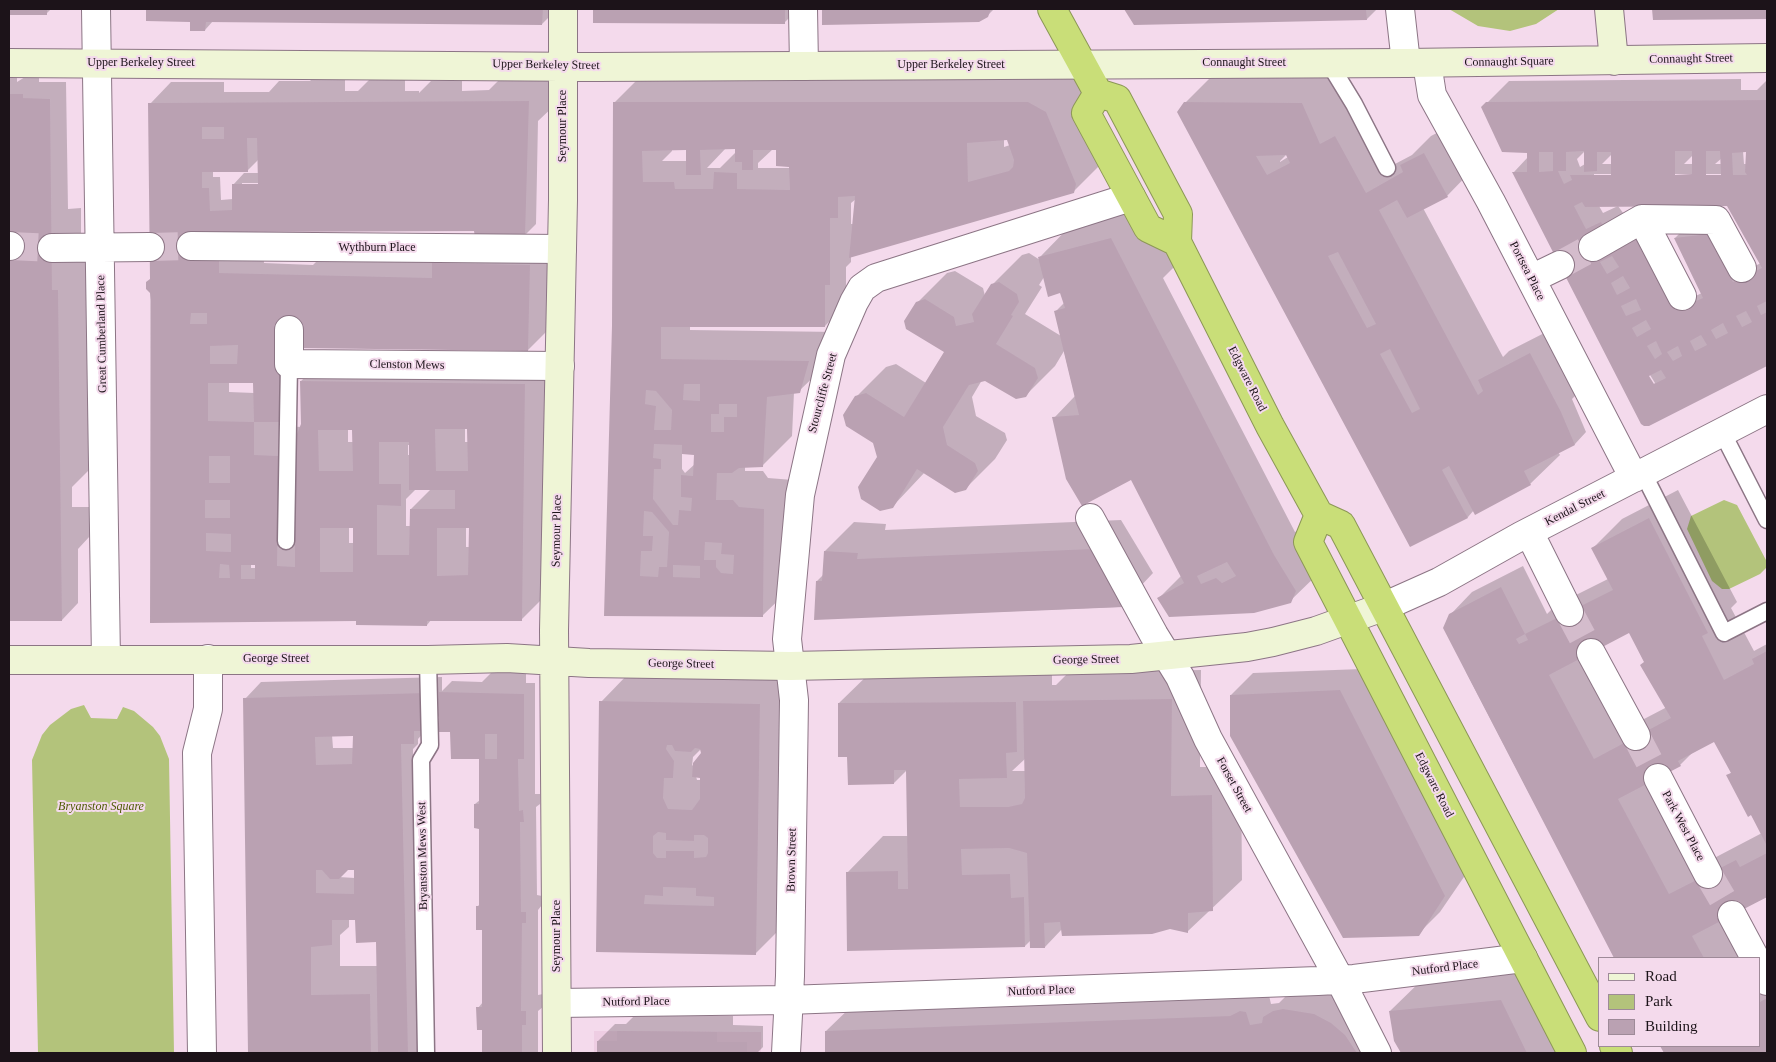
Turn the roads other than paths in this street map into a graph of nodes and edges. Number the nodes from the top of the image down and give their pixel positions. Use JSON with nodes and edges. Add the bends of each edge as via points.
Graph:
{"nodes":[{"id":1,"x":96,"y":9,"type":"edge"},
{"id":2,"x":563,"y":9,"type":"edge"},
{"id":3,"x":803,"y":9,"type":"edge"},
{"id":4,"x":1052,"y":9,"type":"edge"},
{"id":5,"x":1400,"y":9,"type":"edge"},
{"id":6,"x":1609,"y":9,"type":"edge"},
{"id":7,"x":1767,"y":58,"type":"edge"},
{"id":8,"x":1614,"y":60,"type":"junction"},
{"id":9,"x":9,"y":63,"type":"edge"},
{"id":10,"x":96,"y":63,"type":"junction"},
{"id":11,"x":1330,"y":63,"type":"junction"},
{"id":12,"x":1416,"y":63,"type":"junction"},
{"id":13,"x":1083,"y":64,"type":"junction"},
{"id":14,"x":563,"y":66,"type":"junction"},
{"id":15,"x":804,"y":66,"type":"junction"},
{"id":16,"x":1098,"y":93,"type":"junction"},
{"id":17,"x":1386,"y":168,"type":"dead end"},
{"id":18,"x":1131,"y":197,"type":"junction"},
{"id":19,"x":1642,"y":219,"type":"junction"},
{"id":20,"x":1176,"y":242,"type":"junction"},
{"id":21,"x":191,"y":246,"type":"tunnel mouth"},
{"id":22,"x":100,"y":247,"type":"junction"},
{"id":23,"x":150,"y":247,"type":"tunnel mouth"},
{"id":24,"x":1593,"y":247,"type":"tunnel mouth"},
{"id":25,"x":52,"y":248,"type":"tunnel mouth"},
{"id":26,"x":562,"y":249,"type":"junction"},
{"id":27,"x":1560,"y":265,"type":"tunnel mouth"},
{"id":28,"x":1742,"y":268,"type":"dead end"},
{"id":29,"x":1531,"y":279,"type":"junction"},
{"id":30,"x":1682,"y":296,"type":"dead end"},
{"id":31,"x":289,"y":330,"type":"dead end"},
{"id":32,"x":289,"y":364,"type":"junction"},
{"id":33,"x":560,"y":366,"type":"junction"},
{"id":34,"x":1767,"y":409,"type":"edge"},
{"id":35,"x":1722,"y":432,"type":"junction"},
{"id":36,"x":1639,"y":476,"type":"junction"},
{"id":37,"x":1319,"y":516,"type":"junction"},
{"id":38,"x":1090,"y":518,"type":"dead end"},
{"id":39,"x":1767,"y":520,"type":"edge"},
{"id":40,"x":1529,"y":532,"type":"junction"},
{"id":41,"x":286,"y":541,"type":"dead end"},
{"id":42,"x":1383,"y":607,"type":"junction"},
{"id":43,"x":1767,"y":611,"type":"edge"},
{"id":44,"x":1570,"y":612,"type":"tunnel mouth"},
{"id":45,"x":1348,"y":620,"type":"junction"},
{"id":46,"x":1590,"y":653,"type":"tunnel mouth"},
{"id":47,"x":1166,"y":656,"type":"junction"},
{"id":48,"x":208,"y":659,"type":"junction"},
{"id":49,"x":9,"y":660,"type":"edge"},
{"id":50,"x":106,"y":660,"type":"junction"},
{"id":51,"x":428,"y":660,"type":"junction"},
{"id":52,"x":554,"y":661,"type":"junction"},
{"id":53,"x":790,"y":666,"type":"junction"},
{"id":54,"x":1636,"y":736,"type":"tunnel mouth"},
{"id":55,"x":1658,"y":778,"type":"tunnel mouth"},
{"id":56,"x":1708,"y":874,"type":"tunnel mouth"},
{"id":57,"x":1732,"y":915,"type":"tunnel mouth"},
{"id":58,"x":1754,"y":957,"type":"edge"},
{"id":59,"x":1523,"y":958,"type":"junction"},
{"id":60,"x":1761,"y":969,"type":"edge"},
{"id":61,"x":1340,"y":980,"type":"junction"},
{"id":62,"x":1767,"y":981,"type":"edge"},
{"id":63,"x":788,"y":1000,"type":"junction"},
{"id":64,"x":557,"y":1003,"type":"junction"},
{"id":65,"x":1598,"y":1013,"type":"edge"},
{"id":66,"x":202,"y":1053,"type":"edge"},
{"id":67,"x":426,"y":1053,"type":"edge"},
{"id":68,"x":557,"y":1053,"type":"edge"},
{"id":69,"x":786,"y":1053,"type":"edge"},
{"id":70,"x":1377,"y":1053,"type":"edge"},
{"id":71,"x":1572,"y":1053,"type":"edge"}],
"edges":[{"from":1,"to":10,"type":"street","name":"Great Cumberland Place"},
{"from":2,"to":14,"type":"street","name":"Seymour Place"},
{"from":3,"to":15,"type":"street"},
{"from":4,"to":13,"type":"highway"},
{"from":5,"to":12,"type":"street"},
{"from":6,"to":8,"type":"street"},
{"from":7,"to":8,"type":"street","name":"Connaught Street"},
{"from":8,"to":12,"type":"street","name":"Connaught Square"},
{"from":9,"to":10,"type":"street","name":"Upper Berkeley Street"},
{"from":10,"to":14,"type":"street","name":"Upper Berkeley Street"},
{"from":10,"to":22,"type":"street","name":"Great Cumberland Place"},
{"from":11,"to":12,"type":"street","name":"Connaught Street"},
{"from":11,"to":13,"type":"street","name":"Connaught Street"},
{"from":11,"to":17,"type":"lane"},
{"from":12,"to":29,"type":"street","name":"Portsea Place"},
{"from":13,"to":15,"type":"street","name":"Upper Berkeley Street"},
{"from":13,"to":16,"type":"highway"},
{"from":14,"to":15,"type":"street","name":"Upper Berkeley Street"},
{"from":14,"to":26,"type":"street","name":"Seymour Place"},
{"from":16,"to":18,"type":"highway","via":[[1086,113]]},
{"from":16,"to":20,"type":"highway","via":[[1117,99],[1178,214]]},
{"from":18,"to":20,"type":"highway","via":[[1148,228]]},
{"from":18,"to":53,"type":"street","name":"Stourcliffe Street","via":[[876,278],[862,288],[831,355],[800,496],[787,639]]},
{"from":19,"to":24,"type":"street"},
{"from":19,"to":28,"type":"street","via":[[1716,220]]},
{"from":19,"to":30,"type":"street"},
{"from":20,"to":37,"type":"highway","name":"Edgware Road"},
{"from":21,"to":26,"type":"street","name":"Wythburn Place"},
{"from":22,"to":23,"type":"street"},
{"from":22,"to":25,"type":"street"},
{"from":22,"to":50,"type":"street","name":"Great Cumberland Place"},
{"from":26,"to":33,"type":"street","name":"Seymour Place"},
{"from":27,"to":29,"type":"street"},
{"from":29,"to":36,"type":"street","name":"Portsea Place"},
{"from":31,"to":32,"type":"street"},
{"from":32,"to":33,"type":"street","name":"Clenston Mews"},
{"from":32,"to":41,"type":"lane"},
{"from":33,"to":52,"type":"street","name":"Seymour Place"},
{"from":34,"to":35,"type":"street","name":"Kendal Street"},
{"from":35,"to":36,"type":"street","name":"Kendal Street"},
{"from":35,"to":39,"type":"lane"},
{"from":36,"to":40,"type":"street","name":"Kendal Street"},
{"from":36,"to":43,"type":"lane","via":[[1724,633]]},
{"from":37,"to":42,"type":"highway","via":[[1340,525]]},
{"from":37,"to":45,"type":"highway","name":"Edgware Road","via":[[1308,542]]},
{"from":38,"to":47,"type":"street","name":"Forset Street"},
{"from":40,"to":42,"type":"street","name":"Kendal Street","via":[[1439,582]]},
{"from":40,"to":44,"type":"street"},
{"from":42,"to":45,"type":"street","name":"George Street"},
{"from":42,"to":65,"type":"highway"},
{"from":45,"to":47,"type":"street","name":"George Street","via":[[1273,642]]},
{"from":45,"to":59,"type":"highway","name":"Edgware Road"},
{"from":46,"to":54,"type":"street"},
{"from":47,"to":53,"type":"street","name":"George Street"},
{"from":47,"to":61,"type":"street","name":"Forset Street"},
{"from":48,"to":50,"type":"street","name":"George Street"},
{"from":48,"to":51,"type":"street","name":"George Street"},
{"from":48,"to":66,"type":"street","via":[[208,709],[197,753]]},
{"from":49,"to":50,"type":"street","name":"George Street"},
{"from":51,"to":52,"type":"street","name":"George Street","via":[[495,658]]},
{"from":51,"to":67,"type":"lane","name":"Bryanston Mews West","via":[[430,745],[421,760]]},
{"from":52,"to":53,"type":"street","name":"George Street"},
{"from":52,"to":64,"type":"street","name":"Seymour Place"},
{"from":53,"to":63,"type":"street","name":"Brown Street","via":[[794,700]]},
{"from":55,"to":56,"type":"street","name":"Park West Place"},
{"from":57,"to":58,"type":"street"},
{"from":59,"to":61,"type":"street","name":"Nutford Place"},
{"from":59,"to":71,"type":"highway","name":"Edgware Road"},
{"from":60,"to":62,"type":"street"},
{"from":61,"to":63,"type":"street","name":"Nutford Place"},
{"from":61,"to":70,"type":"street","name":"Forset Street"},
{"from":63,"to":64,"type":"street","name":"Nutford Place"},
{"from":63,"to":69,"type":"street","name":"Brown Street"},
{"from":64,"to":68,"type":"street","name":"Seymour Place"}]}
